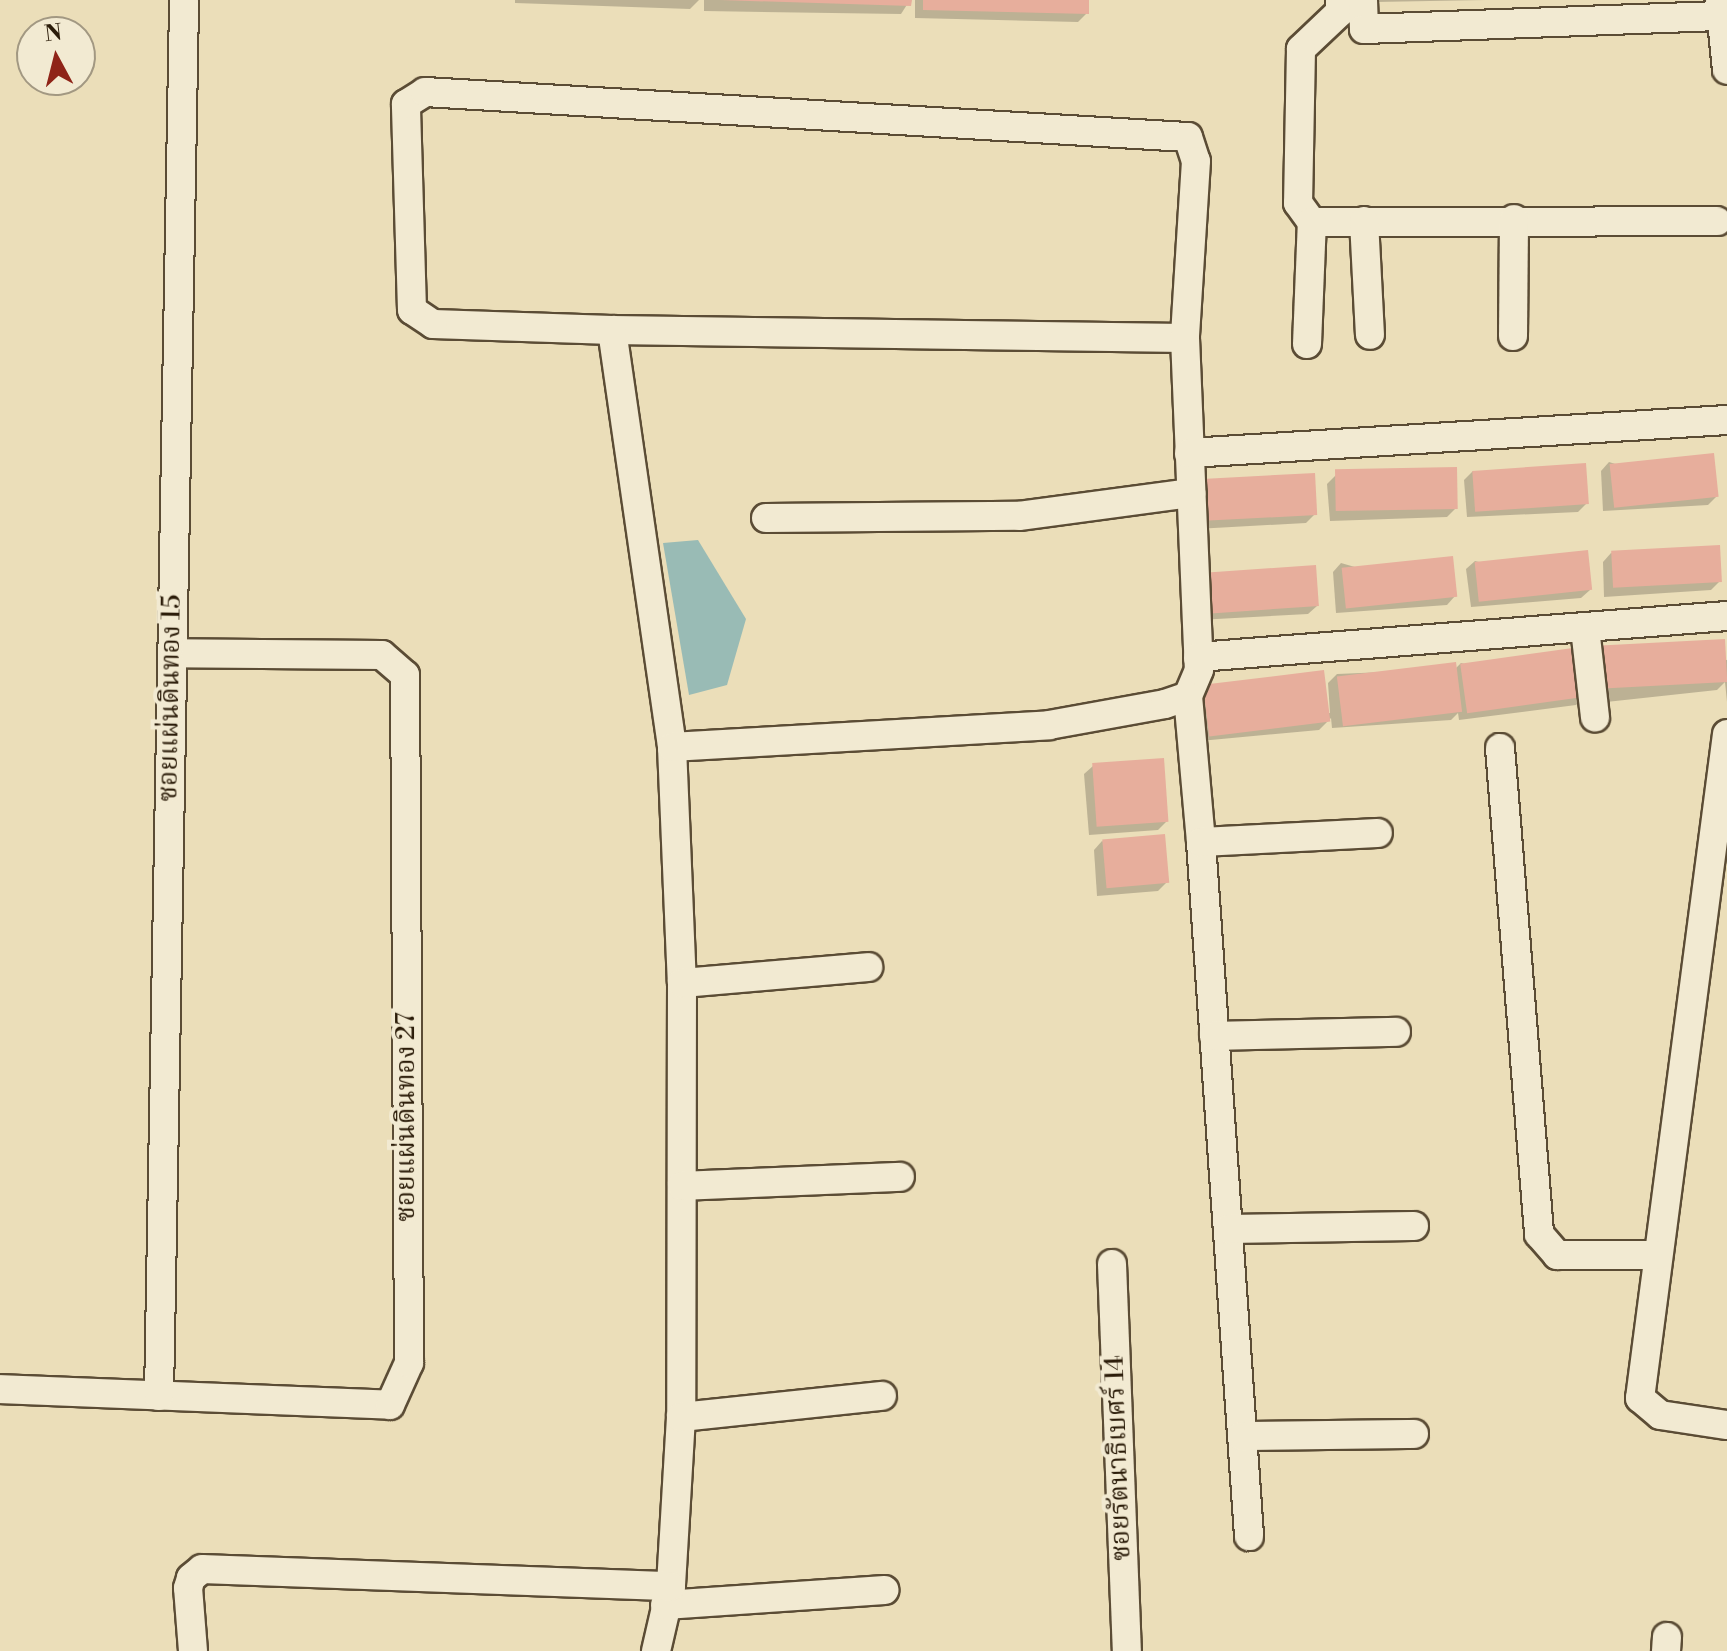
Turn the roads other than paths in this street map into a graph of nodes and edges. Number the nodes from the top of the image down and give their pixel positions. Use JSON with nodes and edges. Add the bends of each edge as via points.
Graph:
{"nodes":[{"id":1,"x":184,"y":0,"type":"edge"},
{"id":2,"x":1340,"y":0,"type":"edge"},
{"id":3,"x":1363,"y":0,"type":"edge"},
{"id":4,"x":1722,"y":8,"type":"edge"},
{"id":5,"x":1727,"y":70,"type":"edge"},
{"id":6,"x":1514,"y":219,"type":"junction"},
{"id":7,"x":1364,"y":221,"type":"junction"},
{"id":8,"x":1717,"y":221,"type":"dead end"},
{"id":9,"x":1312,"y":222,"type":"junction"},
{"id":10,"x":612,"y":330,"type":"junction"},
{"id":11,"x":1370,"y":335,"type":"dead end"},
{"id":12,"x":1513,"y":336,"type":"dead end"},
{"id":13,"x":1185,"y":338,"type":"junction"},
{"id":14,"x":1307,"y":344,"type":"dead end"},
{"id":15,"x":1727,"y":420,"type":"edge"},
{"id":16,"x":1189,"y":453,"type":"junction"},
{"id":17,"x":1191,"y":493,"type":"junction"},
{"id":18,"x":766,"y":518,"type":"dead end"},
{"id":19,"x":1727,"y":616,"type":"edge"},
{"id":20,"x":1585,"y":628,"type":"junction"},
{"id":21,"x":172,"y":653,"type":"junction"},
{"id":22,"x":1198,"y":657,"type":"junction"},
{"id":23,"x":1188,"y":696,"type":"junction"},
{"id":24,"x":1595,"y":717,"type":"dead end"},
{"id":25,"x":1727,"y":734,"type":"edge"},
{"id":26,"x":672,"y":747,"type":"junction"},
{"id":27,"x":1500,"y":748,"type":"dead end"},
{"id":28,"x":1378,"y":833,"type":"dead end"},
{"id":29,"x":1201,"y":842,"type":"junction"},
{"id":30,"x":868,"y":967,"type":"dead end"},
{"id":31,"x":682,"y":983,"type":"junction"},
{"id":32,"x":1396,"y":1032,"type":"dead end"},
{"id":33,"x":1214,"y":1036,"type":"junction"},
{"id":34,"x":900,"y":1177,"type":"dead end"},
{"id":35,"x":682,"y":1186,"type":"junction"},
{"id":36,"x":1414,"y":1226,"type":"dead end"},
{"id":37,"x":1228,"y":1229,"type":"junction"},
{"id":38,"x":1657,"y":1255,"type":"junction"},
{"id":39,"x":1112,"y":1264,"type":"dead end"},
{"id":40,"x":0,"y":1389,"type":"edge"},
{"id":41,"x":159,"y":1396,"type":"junction"},
{"id":42,"x":882,"y":1396,"type":"dead end"},
{"id":43,"x":681,"y":1417,"type":"junction"},
{"id":44,"x":1727,"y":1425,"type":"edge"},
{"id":45,"x":1414,"y":1434,"type":"dead end"},
{"id":46,"x":1242,"y":1436,"type":"junction"},
{"id":47,"x":1249,"y":1536,"type":"dead end"},
{"id":48,"x":884,"y":1590,"type":"dead end"},
{"id":49,"x":668,"y":1595,"type":"junction"},
{"id":50,"x":193,"y":1651,"type":"edge"},
{"id":51,"x":656,"y":1651,"type":"edge"},
{"id":52,"x":1127,"y":1651,"type":"edge"}],
"edges":[{"from":1,"to":21,"type":"street","name":"ซอยแผ่นดินทอง 15"},
{"from":2,"to":9,"type":"street","via":[[1340,12],[1301,49],[1298,203]]},
{"from":3,"to":4,"type":"street","via":[[1364,29]]},
{"from":4,"to":5,"type":"street"},
{"from":6,"to":7,"type":"street"},
{"from":6,"to":8,"type":"street"},
{"from":6,"to":12,"type":"street"},
{"from":7,"to":9,"type":"street"},
{"from":7,"to":11,"type":"street"},
{"from":9,"to":14,"type":"street"},
{"from":10,"to":13,"type":"street"},
{"from":10,"to":13,"type":"street","via":[[433,324],[412,310],[406,104],[425,92],[1188,137],[1196,161]]},
{"from":10,"to":26,"type":"street"},
{"from":13,"to":16,"type":"street"},
{"from":15,"to":16,"type":"street"},
{"from":16,"to":17,"type":"street"},
{"from":17,"to":18,"type":"street","via":[[1019,516]]},
{"from":17,"to":22,"type":"street"},
{"from":19,"to":20,"type":"street"},
{"from":20,"to":22,"type":"street"},
{"from":20,"to":24,"type":"street"},
{"from":21,"to":41,"type":"street","name":"ซอยแผ่นดินทอง 15"},
{"from":21,"to":41,"type":"street","name":"ซอยแผ่นดินทอง 27","via":[[382,655],[405,675],[409,1363],[390,1405]]},
{"from":22,"to":23,"type":"street","via":[[1199,670]]},
{"from":23,"to":26,"type":"street","via":[[1049,725]]},
{"from":23,"to":29,"type":"street"},
{"from":25,"to":38,"type":"street"},
{"from":26,"to":31,"type":"street"},
{"from":27,"to":38,"type":"street","via":[[1539,1234],[1557,1255]]},
{"from":28,"to":29,"type":"street"},
{"from":29,"to":33,"type":"street"},
{"from":30,"to":31,"type":"street"},
{"from":31,"to":35,"type":"street"},
{"from":32,"to":33,"type":"street"},
{"from":33,"to":37,"type":"street"},
{"from":34,"to":35,"type":"street"},
{"from":35,"to":43,"type":"street"},
{"from":36,"to":37,"type":"street"},
{"from":37,"to":46,"type":"street"},
{"from":38,"to":44,"type":"street","via":[[1640,1398],[1660,1415]]},
{"from":39,"to":52,"type":"street","name":"ซอยรัตนาธิเบศร์ 14"},
{"from":40,"to":41,"type":"street","name":"ซอยแผ่นดินทอง 27"},
{"from":42,"to":43,"type":"street"},
{"from":43,"to":49,"type":"street"},
{"from":45,"to":46,"type":"street"},
{"from":46,"to":47,"type":"street"},
{"from":48,"to":49,"type":"street"},
{"from":49,"to":50,"type":"street","via":[[202,1569],[188,1588]]},
{"from":49,"to":51,"type":"street"}]}
